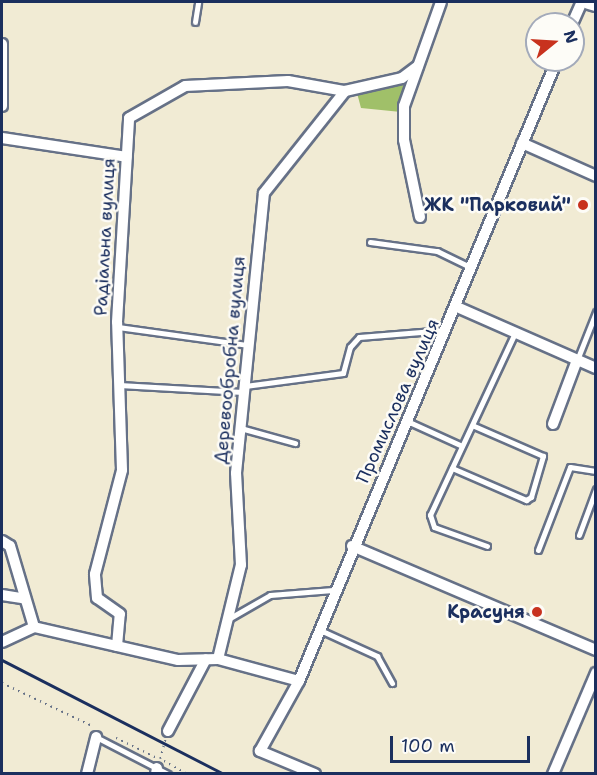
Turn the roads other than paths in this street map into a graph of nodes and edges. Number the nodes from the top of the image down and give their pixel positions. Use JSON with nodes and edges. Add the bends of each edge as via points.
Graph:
{"nodes":[{"id":1,"x":198,"y":2,"type":"edge"},
{"id":2,"x":441,"y":2,"type":"edge"},
{"id":3,"x":589,"y":2,"type":"edge"},
{"id":4,"x":596,"y":4,"type":"edge"},
{"id":5,"x":195,"y":22,"type":"dead end"},
{"id":6,"x":2,"y":50,"type":"edge"},
{"id":7,"x":418,"y":66,"type":"junction"},
{"id":8,"x":552,"y":72,"type":"edge"},
{"id":9,"x":345,"y":91,"type":"junction"},
{"id":10,"x":2,"y":106,"type":"edge"},
{"id":11,"x":2,"y":138,"type":"edge"},
{"id":12,"x":522,"y":143,"type":"junction"},
{"id":13,"x":127,"y":157,"type":"junction"},
{"id":14,"x":596,"y":176,"type":"edge"},
{"id":15,"x":420,"y":218,"type":"dead end"},
{"id":16,"x":370,"y":242,"type":"dead end"},
{"id":17,"x":474,"y":270,"type":"junction"},
{"id":18,"x":457,"y":307,"type":"junction"},
{"id":19,"x":596,"y":312,"type":"edge"},
{"id":20,"x":117,"y":327,"type":"junction"},
{"id":21,"x":447,"y":330,"type":"junction"},
{"id":22,"x":516,"y":333,"type":"junction"},
{"id":23,"x":247,"y":345,"type":"junction"},
{"id":24,"x":577,"y":360,"type":"junction"},
{"id":25,"x":596,"y":368,"type":"edge"},
{"id":26,"x":119,"y":385,"type":"junction"},
{"id":27,"x":245,"y":389,"type":"junction"},
{"id":28,"x":407,"y":421,"type":"junction"},
{"id":29,"x":472,"y":424,"type":"junction"},
{"id":30,"x":553,"y":424,"type":"dead end"},
{"id":31,"x":244,"y":429,"type":"junction"},
{"id":32,"x":295,"y":443,"type":"dead end"},
{"id":33,"x":462,"y":446,"type":"junction"},
{"id":34,"x":452,"y":468,"type":"junction"},
{"id":35,"x":596,"y":471,"type":"edge"},
{"id":36,"x":596,"y":489,"type":"edge"},
{"id":37,"x":579,"y":535,"type":"dead end"},
{"id":38,"x":2,"y":542,"type":"edge"},
{"id":39,"x":352,"y":546,"type":"junction"},
{"id":40,"x":487,"y":546,"type":"dead end"},
{"id":41,"x":538,"y":550,"type":"dead end"},
{"id":42,"x":333,"y":590,"type":"junction"},
{"id":43,"x":2,"y":595,"type":"edge"},
{"id":44,"x":22,"y":598,"type":"junction"},
{"id":45,"x":228,"y":620,"type":"junction"},
{"id":46,"x":34,"y":627,"type":"junction"},
{"id":47,"x":319,"y":629,"type":"junction"},
{"id":48,"x":2,"y":642,"type":"edge"},
{"id":49,"x":117,"y":646,"type":"junction"},
{"id":50,"x":596,"y":650,"type":"edge"},
{"id":51,"x":206,"y":659,"type":"junction"},
{"id":52,"x":219,"y":659,"type":"junction"},
{"id":53,"x":596,"y":673,"type":"edge"},
{"id":54,"x":299,"y":681,"type":"junction"},
{"id":55,"x":392,"y":683,"type":"dead end"},
{"id":56,"x":168,"y":730,"type":"road end"},
{"id":57,"x":96,"y":737,"type":"joint"},
{"id":58,"x":157,"y":771,"type":"edge"},
{"id":59,"x":87,"y":774,"type":"edge"},
{"id":60,"x":168,"y":774,"type":"edge"},
{"id":61,"x":315,"y":774,"type":"edge"},
{"id":62,"x":553,"y":774,"type":"edge"}],
"edges":[{"from":1,"to":5,"type":"lane"},
{"from":2,"to":7,"type":"street"},
{"from":3,"to":4,"type":"street"},
{"from":6,"to":10,"type":"street"},
{"from":7,"to":9,"type":"street","name":"Радіальна вулиця","via":[[402,78]]},
{"from":7,"to":15,"type":"street","via":[[404,106],[404,140]]},
{"from":8,"to":12,"type":"street","name":"Промислова вулиця"},
{"from":9,"to":13,"type":"street","name":"Радіальна вулиця","via":[[288,81],[184,86],[134,112]]},
{"from":9,"to":23,"type":"street","name":"Деревообробна вулиця","via":[[264,193]]},
{"from":11,"to":13,"type":"street"},
{"from":12,"to":14,"type":"street"},
{"from":12,"to":17,"type":"street","name":"Промислова вулиця"},
{"from":13,"to":20,"type":"street","name":"Радіальна вулиця"},
{"from":16,"to":17,"type":"lane","via":[[437,251]]},
{"from":17,"to":18,"type":"street","name":"Промислова вулиця"},
{"from":18,"to":21,"type":"street","name":"Промислова вулиця"},
{"from":18,"to":22,"type":"street"},
{"from":19,"to":24,"type":"lane"},
{"from":20,"to":23,"type":"lane"},
{"from":20,"to":26,"type":"street","name":"Радіальна вулиця"},
{"from":21,"to":27,"type":"lane","via":[[439,326],[383,339],[359,337],[350,347],[343,373]]},
{"from":21,"to":28,"type":"street","name":"Промислова вулиця"},
{"from":22,"to":24,"type":"street"},
{"from":22,"to":29,"type":"lane"},
{"from":23,"to":27,"type":"street","name":"Деревообробна вулиця"},
{"from":24,"to":25,"type":"street"},
{"from":24,"to":30,"type":"street"},
{"from":26,"to":27,"type":"lane"},
{"from":26,"to":49,"type":"street","name":"Радіальна вулиця","via":[[122,470],[95,574],[97,598],[120,614]]},
{"from":27,"to":31,"type":"street","name":"Деревообробна вулиця"},
{"from":28,"to":33,"type":"lane"},
{"from":28,"to":39,"type":"street","name":"Промислова вулиця"},
{"from":29,"to":33,"type":"lane"},
{"from":29,"to":34,"type":"lane","via":[[543,456],[531,497],[525,500]]},
{"from":31,"to":32,"type":"lane"},
{"from":31,"to":45,"type":"street","name":"Деревообробна вулиця","via":[[236,473],[241,565]]},
{"from":33,"to":34,"type":"lane"},
{"from":34,"to":40,"type":"lane","via":[[430,520],[434,527]]},
{"from":35,"to":41,"type":"lane","via":[[570,467]]},
{"from":36,"to":37,"type":"lane"},
{"from":38,"to":44,"type":"street","via":[[10,546]]},
{"from":39,"to":42,"type":"street","name":"Промислова вулиця"},
{"from":39,"to":50,"type":"street"},
{"from":42,"to":45,"type":"lane","via":[[270,595]]},
{"from":42,"to":47,"type":"street","name":"Промислова вулиця"},
{"from":43,"to":44,"type":"street"},
{"from":44,"to":46,"type":"street"},
{"from":45,"to":52,"type":"street","name":"Деревообробна вулиця"},
{"from":46,"to":48,"type":"street"},
{"from":46,"to":49,"type":"street"},
{"from":47,"to":54,"type":"street","name":"Промислова вулиця"},
{"from":47,"to":55,"type":"lane","via":[[377,656]]},
{"from":49,"to":51,"type":"street","via":[[178,660]]},
{"from":51,"to":52,"type":"street"},
{"from":51,"to":56,"type":"street"},
{"from":52,"to":54,"type":"street"},
{"from":53,"to":62,"type":"street"},
{"from":54,"to":61,"type":"street","name":"Промислова вулиця","via":[[260,751]]},
{"from":57,"to":58,"type":"lane"},
{"from":57,"to":59,"type":"street"},
{"from":58,"to":60,"type":"lane"}]}
